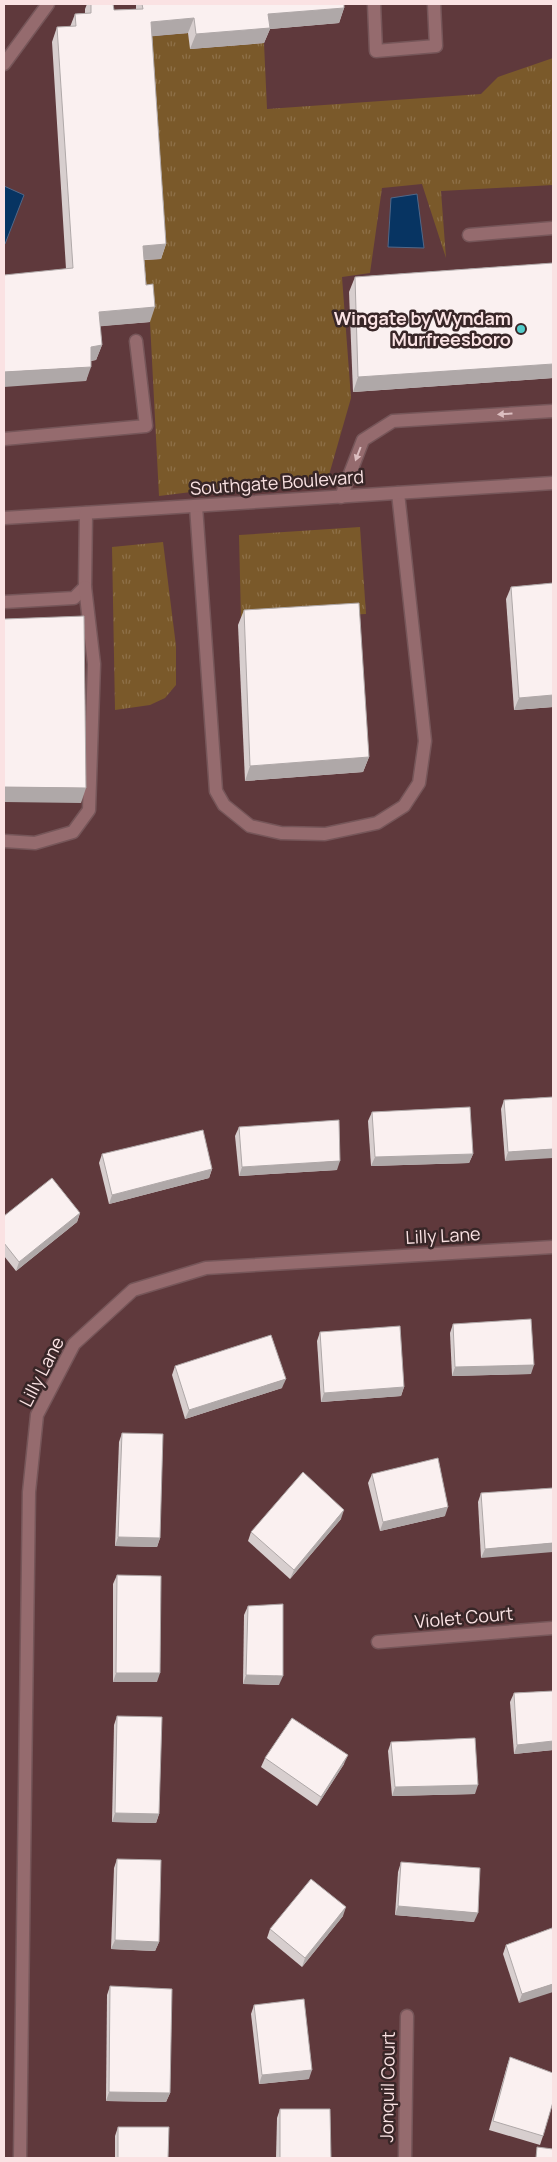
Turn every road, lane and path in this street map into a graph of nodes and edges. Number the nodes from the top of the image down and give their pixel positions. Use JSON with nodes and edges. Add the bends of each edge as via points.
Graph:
{"nodes":[{"id":1,"x":48,"y":4,"type":"edge"},
{"id":2,"x":374,"y":4,"type":"edge"},
{"id":3,"x":434,"y":4,"type":"edge"},
{"id":4,"x":4,"y":64,"type":"edge"},
{"id":5,"x":553,"y":228,"type":"edge"},
{"id":6,"x":468,"y":235,"type":"dead end"},
{"id":7,"x":136,"y":341,"type":"dead end"},
{"id":8,"x":553,"y":411,"type":"edge"},
{"id":9,"x":4,"y":439,"type":"edge"},
{"id":10,"x":553,"y":484,"type":"edge"},
{"id":11,"x":398,"y":493,"type":"junction"},
{"id":12,"x":341,"y":497,"type":"junction"},
{"id":13,"x":196,"y":506,"type":"junction"},
{"id":14,"x":86,"y":513,"type":"junction"},
{"id":15,"x":4,"y":518,"type":"edge"},
{"id":16,"x":85,"y":587,"type":"junction"},
{"id":17,"x":4,"y":602,"type":"edge"},
{"id":18,"x":4,"y":841,"type":"edge"},
{"id":19,"x":553,"y":1247,"type":"edge"},
{"id":20,"x":553,"y":1628,"type":"edge"},
{"id":21,"x":378,"y":1642,"type":"dead end"},
{"id":22,"x":406,"y":2016,"type":"dead end"},
{"id":23,"x":20,"y":2158,"type":"edge"},
{"id":24,"x":405,"y":2158,"type":"edge"}],
"edges":[{"from":1,"to":4,"type":"street"},
{"from":2,"to":3,"type":"street","via":[[376,51],[436,46]]},
{"from":5,"to":6,"type":"street"},
{"from":7,"to":9,"type":"street","via":[[146,426]]},
{"from":8,"to":12,"type":"street","one_way":true,"via":[[393,420],[363,440]]},
{"from":10,"to":11,"type":"street","name":"Southgate Boulevard"},
{"from":11,"to":12,"type":"street","name":"Southgate Boulevard"},
{"from":11,"to":13,"type":"street","via":[[425,741],[419,783],[404,806],[376,823],[325,834],[281,833],[250,826],[224,805],[216,791]]},
{"from":12,"to":13,"type":"street","name":"Southgate Boulevard"},
{"from":13,"to":14,"type":"street","name":"Southgate Boulevard"},
{"from":14,"to":15,"type":"street","name":"Southgate Boulevard"},
{"from":14,"to":16,"type":"street"},
{"from":16,"to":17,"type":"street","via":[[74,598]]},
{"from":16,"to":18,"type":"street","via":[[94,664],[89,810],[73,832],[34,843]]},
{"from":19,"to":23,"type":"street","name":"Lilly Lane","via":[[206,1268],[133,1290],[74,1344],[37,1415],[29,1492]]},
{"from":20,"to":21,"type":"street","name":"Violet Court"},
{"from":22,"to":24,"type":"street","name":"Jonquil Court"}]}
